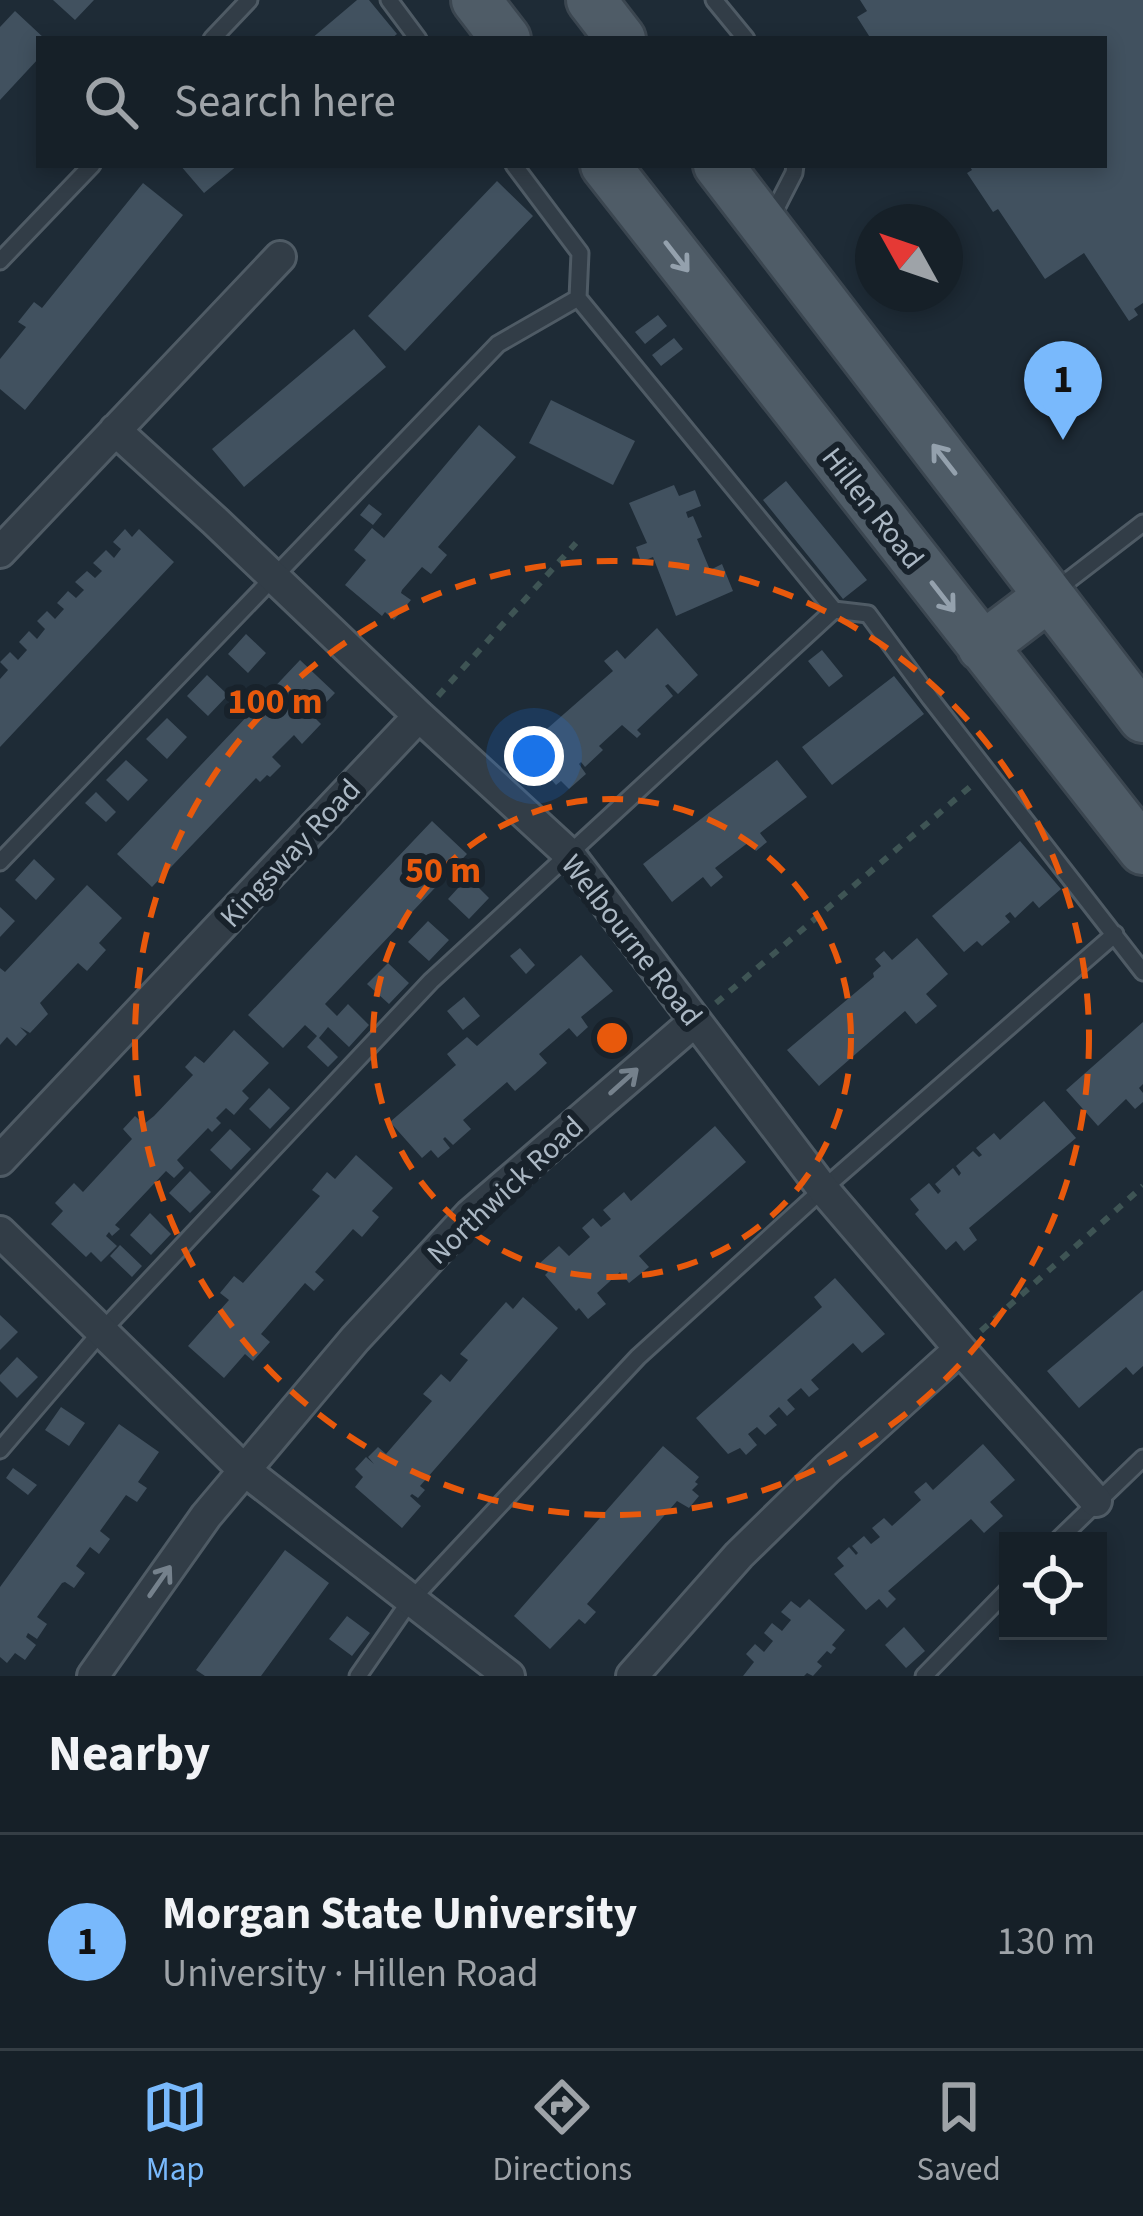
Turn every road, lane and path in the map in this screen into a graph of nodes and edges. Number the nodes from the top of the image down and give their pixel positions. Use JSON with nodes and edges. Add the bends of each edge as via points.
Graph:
{"nodes":[{"id":1,"x":249,"y":0,"type":"edge"},
{"id":2,"x":389,"y":0,"type":"edge"},
{"id":3,"x":476,"y":0,"type":"edge"},
{"id":4,"x":590,"y":0,"type":"edge"},
{"id":5,"x":714,"y":0,"type":"edge"},
{"id":6,"x":215,"y":36,"type":"edge"},
{"id":7,"x":416,"y":36,"type":"edge"},
{"id":8,"x":504,"y":36,"type":"edge"},
{"id":9,"x":619,"y":36,"type":"edge"},
{"id":10,"x":744,"y":36,"type":"edge"},
{"id":11,"x":89,"y":168,"type":"edge"},
{"id":12,"x":516,"y":168,"type":"edge"},
{"id":13,"x":607,"y":168,"type":"edge"},
{"id":14,"x":720,"y":168,"type":"edge"},
{"id":15,"x":795,"y":168,"type":"edge"},
{"id":16,"x":766,"y":228,"type":"junction"},
{"id":17,"x":280,"y":257,"type":"dead end"},
{"id":18,"x":0,"y":261,"type":"edge"},
{"id":19,"x":578,"y":298,"type":"junction"},
{"id":20,"x":115,"y":430,"type":"junction"},
{"id":21,"x":1143,"y":523,"type":"edge"},
{"id":22,"x":576,"y":543,"type":"dead end"},
{"id":23,"x":0,"y":552,"type":"edge"},
{"id":24,"x":272,"y":576,"type":"junction"},
{"id":25,"x":1049,"y":596,"type":"junction"},
{"id":26,"x":834,"y":610,"type":"junction"},
{"id":27,"x":982,"y":647,"type":"junction"},
{"id":28,"x":419,"y":716,"type":"junction"},
{"id":29,"x":1143,"y":718,"type":"edge"},
{"id":30,"x":987,"y":771,"type":"junction"},
{"id":31,"x":1143,"y":850,"type":"edge"},
{"id":32,"x":569,"y":854,"type":"junction"},
{"id":33,"x":0,"y":862,"type":"edge"},
{"id":34,"x":1114,"y":934,"type":"junction"},
{"id":35,"x":1143,"y":971,"type":"edge"},
{"id":36,"x":695,"y":1021,"type":"junction"},
{"id":37,"x":0,"y":1160,"type":"edge"},
{"id":38,"x":1143,"y":1186,"type":"edge"},
{"id":39,"x":823,"y":1189,"type":"junction"},
{"id":40,"x":0,"y":1232,"type":"edge"},
{"id":41,"x":101,"y":1332,"type":"junction"},
{"id":42,"x":960,"y":1349,"type":"junction"},
{"id":43,"x":0,"y":1450,"type":"edge"},
{"id":44,"x":1143,"y":1458,"type":"edge"},
{"id":45,"x":244,"y":1469,"type":"junction"},
{"id":46,"x":1096,"y":1501,"type":"junction"},
{"id":47,"x":1066,"y":1532,"type":"edge"},
{"id":48,"x":999,"y":1599,"type":"edge"},
{"id":49,"x":410,"y":1601,"type":"junction"},
{"id":50,"x":93,"y":1676,"type":"edge"},
{"id":51,"x":358,"y":1676,"type":"edge"},
{"id":52,"x":509,"y":1676,"type":"edge"},
{"id":53,"x":632,"y":1676,"type":"edge"},
{"id":54,"x":924,"y":1676,"type":"edge"}],
"edges":[{"from":1,"to":6,"type":"lane"},
{"from":2,"to":7,"type":"lane"},
{"from":3,"to":8,"type":"main road"},
{"from":4,"to":9,"type":"main road"},
{"from":5,"to":10,"type":"lane"},
{"from":11,"to":18,"type":"lane"},
{"from":12,"to":19,"type":"lane","via":[[580,253]]},
{"from":13,"to":27,"type":"main road","name":"Hillen Road","one_way":true},
{"from":14,"to":16,"type":"main road"},
{"from":15,"to":16,"type":"lane"},
{"from":25,"to":16,"type":"main road","one_way":true},
{"from":17,"to":20,"type":"street"},
{"from":19,"to":24,"type":"lane","via":[[498,344]]},
{"from":19,"to":26,"type":"lane"},
{"from":20,"to":23,"type":"street"},
{"from":20,"to":24,"type":"street","name":"Welbourne Road"},
{"from":21,"to":25,"type":"lane"},
{"from":22,"to":28,"type":"path"},
{"from":24,"to":28,"type":"street","name":"Welbourne Road"},
{"from":24,"to":33,"type":"lane"},
{"from":25,"to":27,"type":"main road"},
{"from":25,"to":29,"type":"main road"},
{"from":26,"to":30,"type":"lane","via":[[868,614]]},
{"from":26,"to":32,"type":"lane"},
{"from":27,"to":31,"type":"main road","name":"Hillen Road"},
{"from":28,"to":32,"type":"street","name":"Welbourne Road"},
{"from":28,"to":37,"type":"street","name":"Kingsway Road"},
{"from":30,"to":34,"type":"lane"},
{"from":30,"to":36,"type":"path"},
{"from":32,"to":36,"type":"street","name":"Welbourne Road"},
{"from":32,"to":41,"type":"lane","via":[[431,981]]},
{"from":34,"to":35,"type":"lane"},
{"from":34,"to":39,"type":"lane"},
{"from":36,"to":39,"type":"street","name":"Welbourne Road"},
{"from":45,"to":36,"type":"street","name":"Northwick Road","one_way":true,"via":[[470,1214]]},
{"from":38,"to":42,"type":"path"},
{"from":39,"to":42,"type":"street","name":"Welbourne Road"},
{"from":39,"to":49,"type":"lane","via":[[638,1357]]},
{"from":40,"to":41,"type":"street"},
{"from":41,"to":43,"type":"lane"},
{"from":41,"to":45,"type":"street"},
{"from":42,"to":46,"type":"street","name":"Welbourne Road"},
{"from":42,"to":53,"type":"street","via":[[739,1555]]},
{"from":44,"to":46,"type":"lane"},
{"from":45,"to":49,"type":"street"},
{"from":50,"to":45,"type":"street","name":"Northwick Road","one_way":true},
{"from":46,"to":47,"type":"lane"},
{"from":48,"to":54,"type":"lane"},
{"from":49,"to":51,"type":"lane"},
{"from":49,"to":52,"type":"street"}]}
